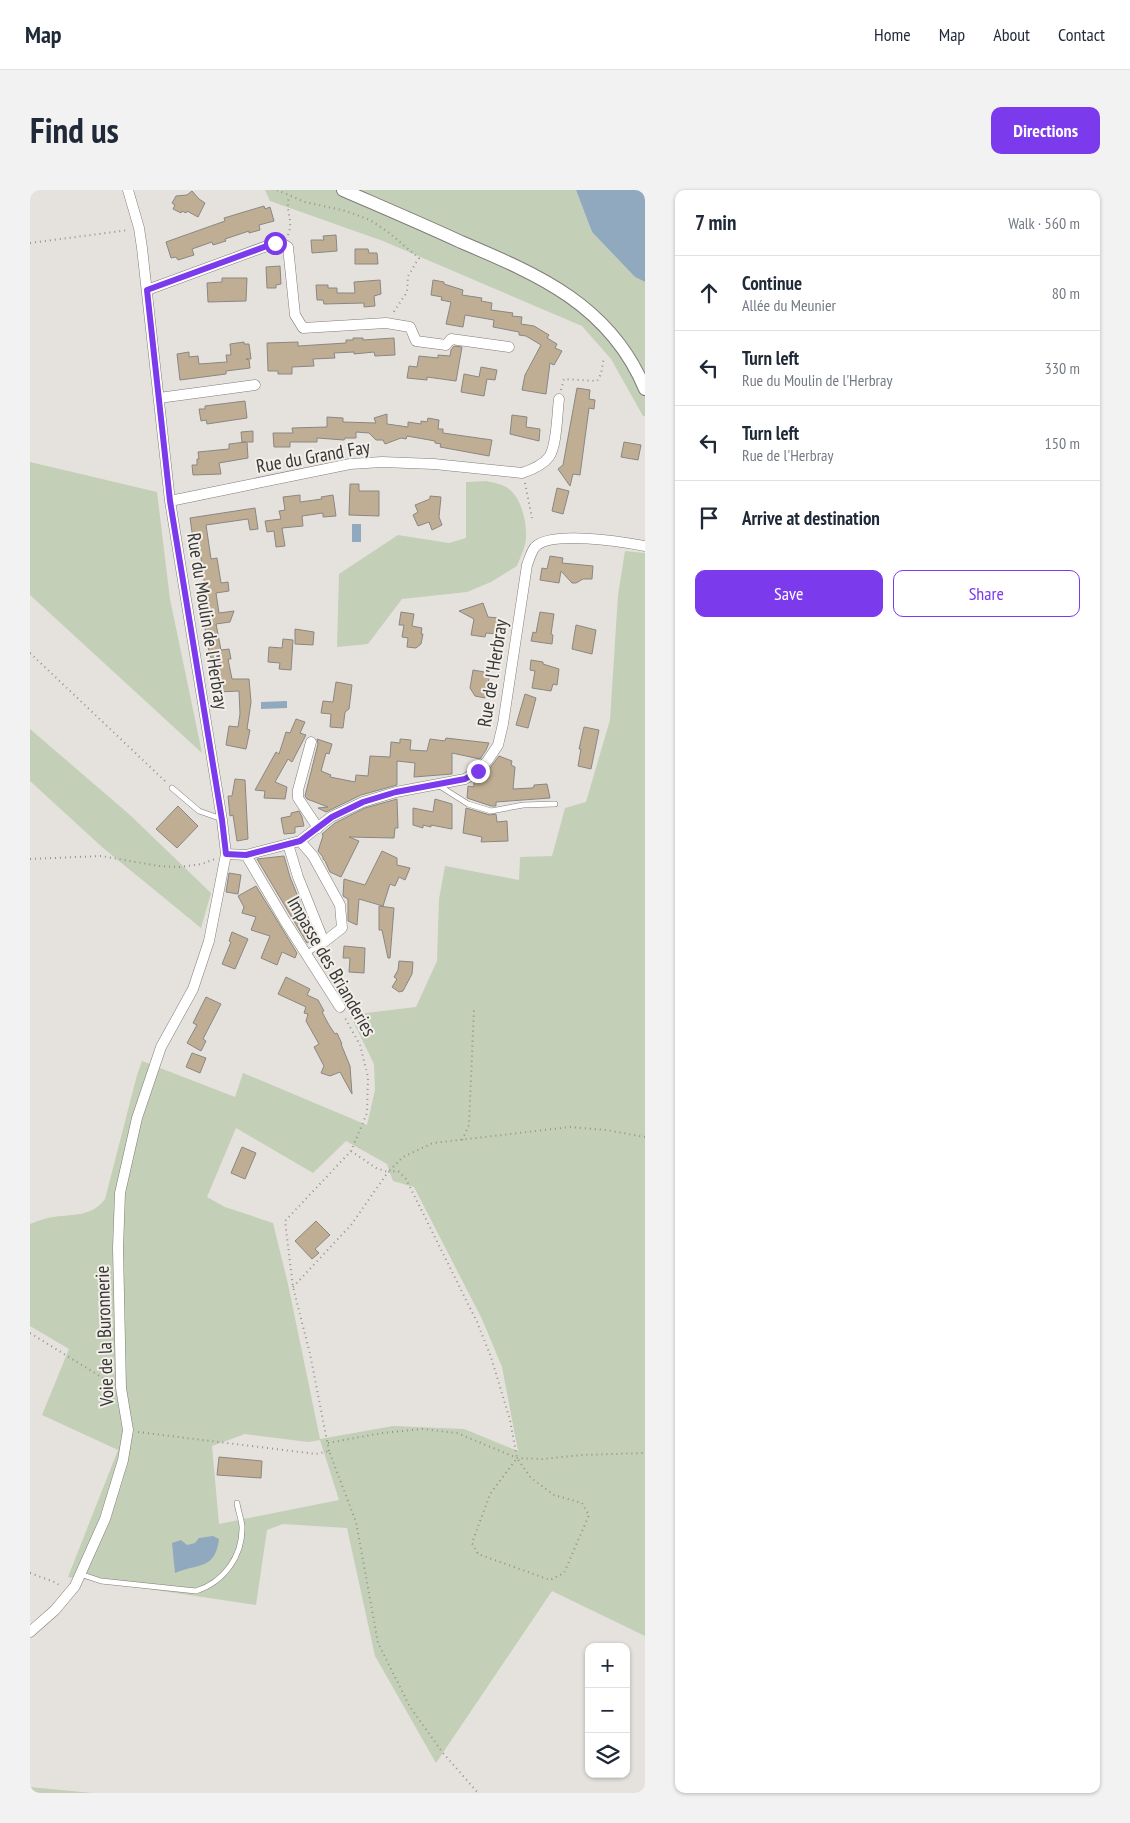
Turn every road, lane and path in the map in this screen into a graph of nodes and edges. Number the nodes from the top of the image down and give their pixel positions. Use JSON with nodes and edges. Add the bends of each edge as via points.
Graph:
{"nodes":[{"id":1,"x":128,"y":190,"type":"edge"},
{"id":2,"x":277,"y":190,"type":"edge"},
{"id":3,"x":343,"y":190,"type":"edge"},
{"id":4,"x":289,"y":197,"type":"junction"},
{"id":5,"x":139,"y":228,"type":"junction"},
{"id":6,"x":30,"y":243,"type":"edge"},
{"id":7,"x":284,"y":244,"type":"junction"},
{"id":8,"x":147,"y":290,"type":"junction"},
{"id":9,"x":386,"y":323,"type":"junction"},
{"id":10,"x":509,"y":347,"type":"dead end"},
{"id":11,"x":604,"y":357,"type":"dead end"},
{"id":12,"x":255,"y":385,"type":"dead end"},
{"id":13,"x":645,"y":389,"type":"edge"},
{"id":14,"x":159,"y":398,"type":"junction"},
{"id":15,"x":559,"y":399,"type":"joint"},
{"id":16,"x":522,"y":473,"type":"junction"},
{"id":17,"x":170,"y":501,"type":"junction"},
{"id":18,"x":532,"y":518,"type":"dead end"},
{"id":19,"x":645,"y":546,"type":"edge"},
{"id":20,"x":30,"y":653,"type":"edge"},
{"id":21,"x":311,"y":742,"type":"dead end"},
{"id":22,"x":438,"y":785,"type":"junction"},
{"id":23,"x":172,"y":788,"type":"joint"},
{"id":24,"x":555,"y":804,"type":"dead end"},
{"id":25,"x":222,"y":820,"type":"junction"},
{"id":26,"x":318,"y":828,"type":"junction"},
{"id":27,"x":300,"y":841,"type":"junction"},
{"id":28,"x":288,"y":844,"type":"junction"},
{"id":29,"x":226,"y":854,"type":"junction"},
{"id":30,"x":246,"y":855,"type":"junction"},
{"id":31,"x":30,"y":859,"type":"edge"},
{"id":32,"x":324,"y":942,"type":"junction"},
{"id":33,"x":306,"y":954,"type":"junction"},
{"id":34,"x":340,"y":1007,"type":"joint"},
{"id":35,"x":474,"y":1008,"type":"dead end"},
{"id":36,"x":161,"y":1047,"type":"joint"},
{"id":37,"x":645,"y":1137,"type":"edge"},
{"id":38,"x":462,"y":1140,"type":"junction"},
{"id":39,"x":351,"y":1151,"type":"junction"},
{"id":40,"x":388,"y":1172,"type":"junction"},
{"id":41,"x":294,"y":1287,"type":"junction"},
{"id":42,"x":30,"y":1333,"type":"edge"},
{"id":43,"x":121,"y":1388,"type":"junction"},
{"id":44,"x":128,"y":1430,"type":"junction"},
{"id":45,"x":328,"y":1443,"type":"junction"},
{"id":46,"x":329,"y":1451,"type":"junction"},
{"id":47,"x":645,"y":1453,"type":"edge"},
{"id":48,"x":517,"y":1458,"type":"junction"},
{"id":49,"x":237,"y":1503,"type":"dead end"},
{"id":50,"x":30,"y":1573,"type":"edge"},
{"id":51,"x":80,"y":1574,"type":"junction"},
{"id":52,"x":69,"y":1593,"type":"junction"},
{"id":53,"x":30,"y":1632,"type":"edge"},
{"id":54,"x":478,"y":1793,"type":"edge"}],
"edges":[{"from":1,"to":5,"type":"street","name":"Rue du Moulin de l'Herbray"},
{"from":2,"to":4,"type":"path"},
{"from":3,"to":13,"type":"street","via":[[549,282],[612,334]]},
{"from":4,"to":7,"type":"path","via":[[286,207],[290,229]]},
{"from":4,"to":9,"type":"path","via":[[351,212],[370,220],[419,258],[408,276],[408,292]]},
{"from":5,"to":6,"type":"path"},
{"from":5,"to":8,"type":"street","name":"Rue du Moulin de l'Herbray"},
{"from":7,"to":8,"type":"street","via":[[275,243]]},
{"from":7,"to":9,"type":"street","via":[[288,248],[295,315],[303,328]]},
{"from":8,"to":14,"type":"street","name":"Rue du Moulin de l'Herbray"},
{"from":9,"to":10,"type":"street","via":[[410,327],[416,341],[446,345],[451,339]]},
{"from":11,"to":15,"type":"path","via":[[601,374],[596,381],[564,379]]},
{"from":12,"to":14,"type":"street"},
{"from":14,"to":17,"type":"street","name":"Rue du Moulin de l'Herbray"},
{"from":15,"to":16,"type":"street","via":[[548,459]]},
{"from":16,"to":17,"type":"street","name":"Rue du Grand Fay","via":[[434,464],[350,464]]},
{"from":16,"to":18,"type":"path"},
{"from":17,"to":25,"type":"street","name":"Rue du Moulin de l'Herbray"},
{"from":19,"to":22,"type":"street","name":"Rue de l'Herbray","via":[[564,538],[546,540],[535,547],[527,565],[498,745],[478,771],[465,779]]},
{"from":20,"to":23,"type":"path"},
{"from":21,"to":26,"type":"street","via":[[298,798]]},
{"from":22,"to":24,"type":"lane","via":[[468,804],[491,811],[522,805]]},
{"from":22,"to":26,"type":"street","name":"Rue de l'Herbray","via":[[363,802],[332,817]]},
{"from":23,"to":25,"type":"lane","via":[[199,811]]},
{"from":25,"to":29,"type":"street","name":"Rue du Moulin de l'Herbray"},
{"from":26,"to":27,"type":"street","name":"Rue de l'Herbray"},
{"from":27,"to":28,"type":"street","name":"Rue de l'Herbray"},
{"from":27,"to":32,"type":"street","via":[[313,856],[340,905],[342,928]]},
{"from":28,"to":30,"type":"street","name":"Rue de l'Herbray"},
{"from":28,"to":32,"type":"street"},
{"from":29,"to":30,"type":"street","name":"Rue de l'Herbray"},
{"from":29,"to":31,"type":"path","via":[[202,864],[180,867],[101,856]]},
{"from":29,"to":36,"type":"street","name":"Rue du Moulin de l'Herbray","via":[[210,941],[193,989]]},
{"from":30,"to":33,"type":"street","name":"Impasse des Brianderies"},
{"from":32,"to":33,"type":"lane"},
{"from":33,"to":34,"type":"street","name":"Impasse des Brianderies"},
{"from":34,"to":39,"type":"path","name":"Impasse des Brianderies","via":[[360,1046],[368,1077],[366,1113]]},
{"from":35,"to":38,"type":"path","via":[[469,1125]]},
{"from":36,"to":43,"type":"street","name":"Voie de la Buronnerie","via":[[137,1118],[120,1194]]},
{"from":37,"to":38,"type":"path","via":[[570,1127]]},
{"from":38,"to":40,"type":"path","via":[[433,1143],[403,1157]]},
{"from":39,"to":40,"type":"path"},
{"from":39,"to":41,"type":"path","name":"Impasse des Brianderies","via":[[285,1221]]},
{"from":40,"to":41,"type":"path","via":[[351,1225]]},
{"from":40,"to":48,"type":"path","via":[[398,1171],[406,1179],[477,1322],[510,1420]]},
{"from":41,"to":45,"type":"path"},
{"from":42,"to":43,"type":"path"},
{"from":43,"to":44,"type":"street","name":"Voie de la Buronnerie"},
{"from":44,"to":46,"type":"path","via":[[316,1454]]},
{"from":44,"to":51,"type":"street","name":"Voie de la Buronnerie","via":[[123,1460],[105,1519]]},
{"from":45,"to":46,"type":"path"},
{"from":45,"to":48,"type":"path","via":[[423,1429],[457,1433]]},
{"from":46,"to":54,"type":"path","via":[[356,1522],[378,1643],[410,1707],[443,1753]]},
{"from":47,"to":48,"type":"path"},
{"from":48,"to":48,"type":"path","via":[[531,1478],[554,1495],[582,1503],[589,1515],[564,1574],[550,1580],[478,1554],[472,1543],[490,1494]]},
{"from":49,"to":51,"type":"lane","via":[[242,1526],[239,1549],[232,1564],[209,1587],[196,1591],[102,1581]]},
{"from":50,"to":52,"type":"path","via":[[57,1583]]},
{"from":51,"to":52,"type":"street","name":"Voie de la Buronnerie"},
{"from":52,"to":53,"type":"street","name":"Voie de la Buronnerie"}]}
